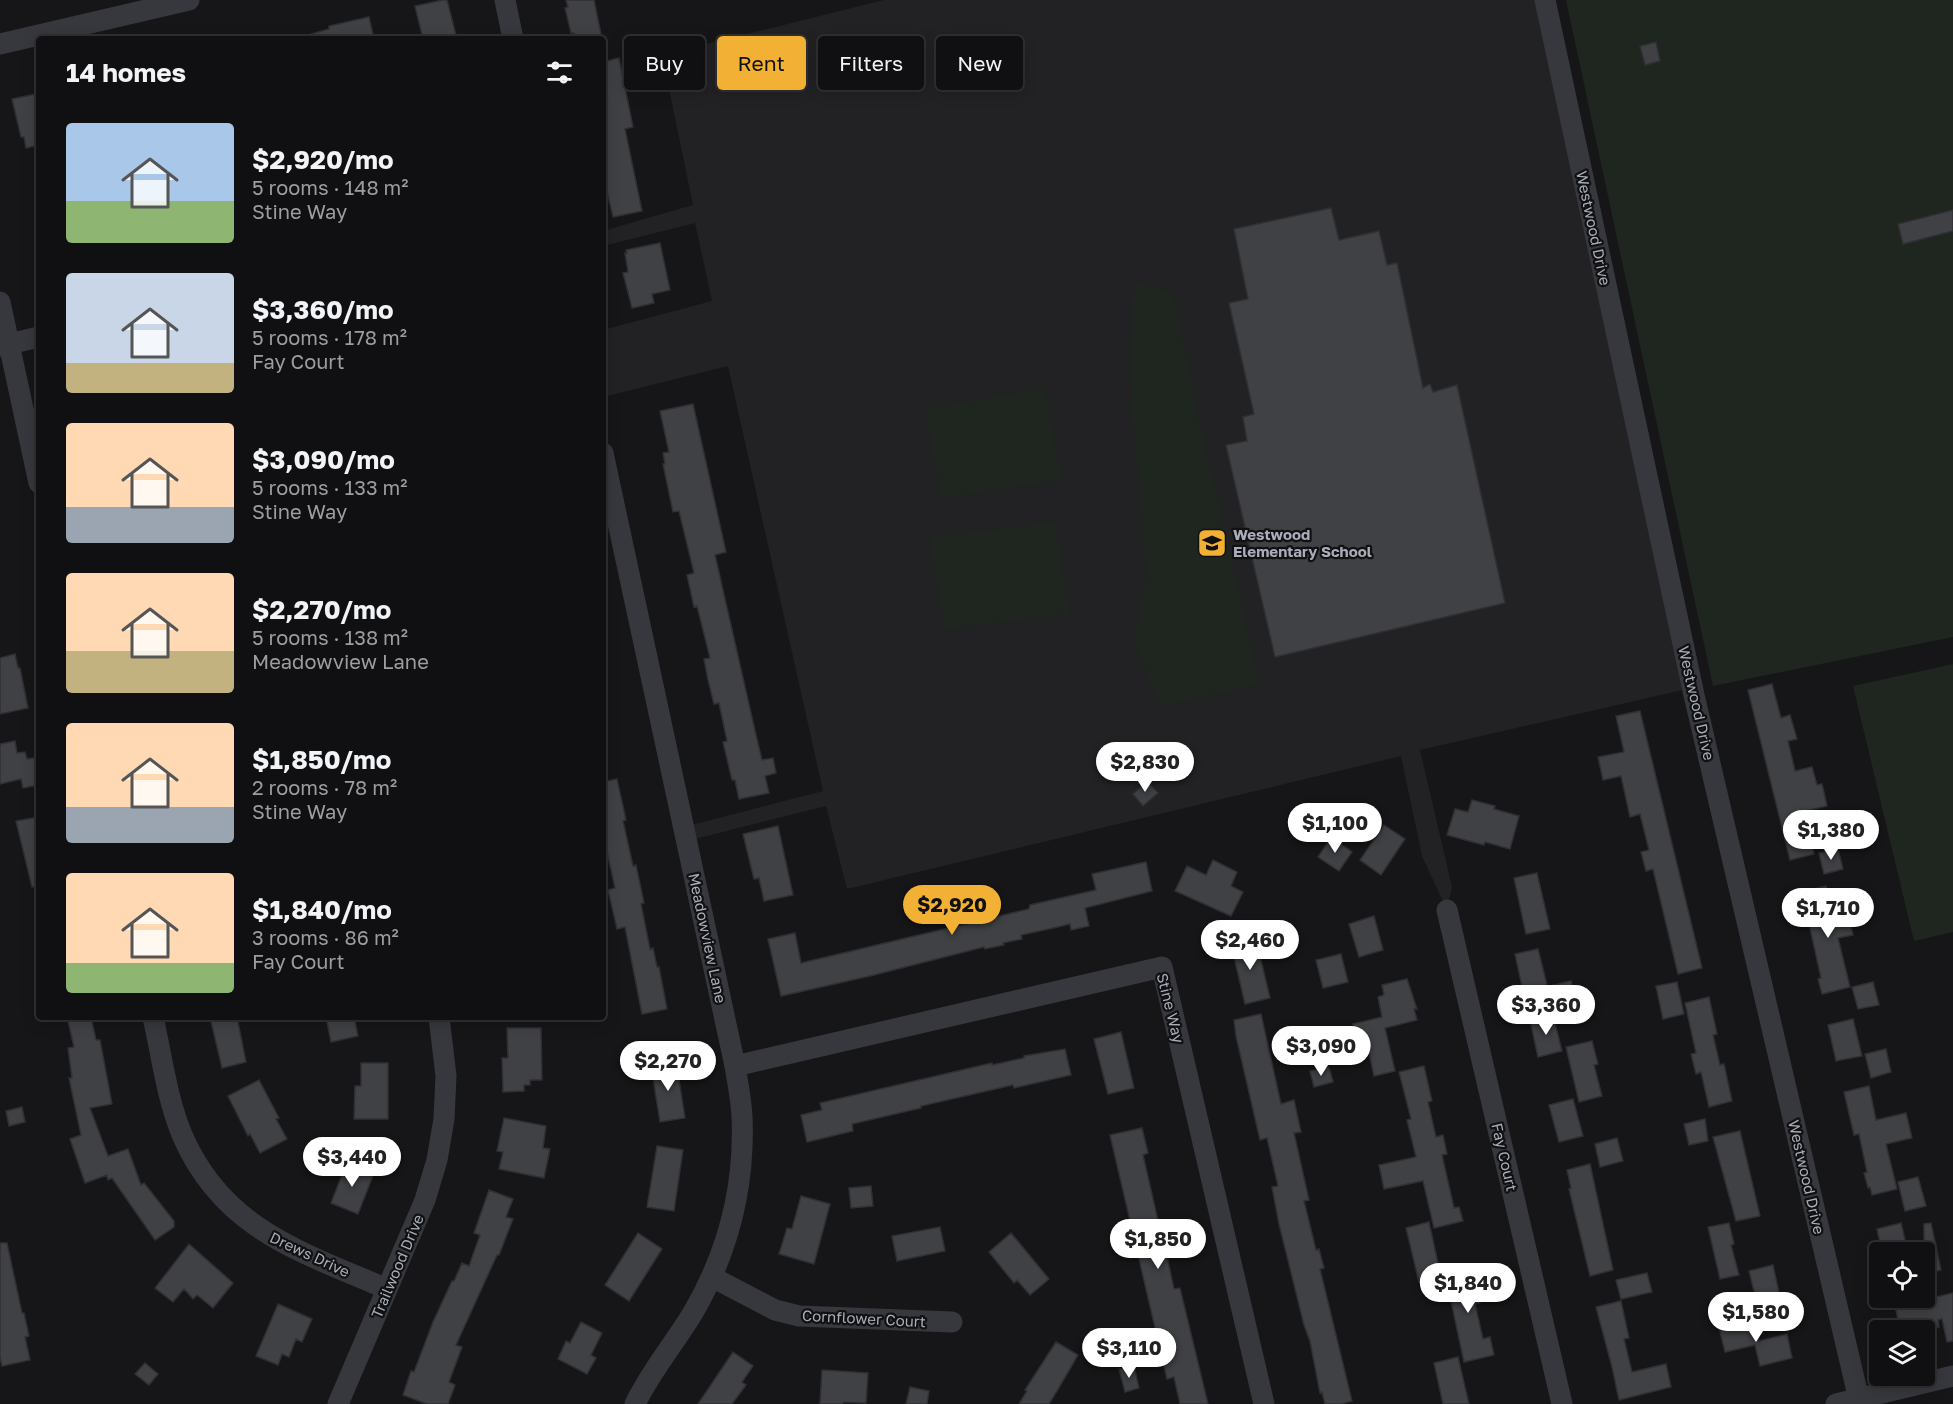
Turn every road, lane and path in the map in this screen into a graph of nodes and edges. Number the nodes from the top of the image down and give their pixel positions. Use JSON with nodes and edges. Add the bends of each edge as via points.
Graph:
{"nodes":[{"id":1,"x":189,"y":0,"type":"edge"},
{"id":2,"x":505,"y":0,"type":"edge"},
{"id":3,"x":1545,"y":0,"type":"edge"},
{"id":4,"x":512,"y":36,"type":"edge"},
{"id":5,"x":0,"y":44,"type":"edge"},
{"id":6,"x":0,"y":302,"type":"edge"},
{"id":7,"x":36,"y":338,"type":"edge"},
{"id":8,"x":5,"y":345,"type":"edge"},
{"id":9,"x":606,"y":467,"type":"edge"},
{"id":10,"x":36,"y":471,"type":"edge"},
{"id":11,"x":1447,"y":910,"type":"dead end"},
{"id":12,"x":154,"y":1020,"type":"edge"},
{"id":13,"x":439,"y":1020,"type":"edge"},
{"id":14,"x":735,"y":1066,"type":"junction"},
{"id":15,"x":712,"y":1277,"type":"junction"},
{"id":16,"x":387,"y":1289,"type":"junction"},
{"id":17,"x":952,"y":1322,"type":"dead end"},
{"id":18,"x":1953,"y":1376,"type":"edge"},
{"id":19,"x":1860,"y":1401,"type":"edge"},
{"id":20,"x":338,"y":1404,"type":"edge"},
{"id":21,"x":635,"y":1404,"type":"edge"},
{"id":22,"x":1264,"y":1404,"type":"edge"},
{"id":23,"x":1562,"y":1404,"type":"edge"},
{"id":24,"x":1836,"y":1404,"type":"edge"}],
"edges":[{"from":1,"to":5,"type":"street"},
{"from":2,"to":4,"type":"street"},
{"from":3,"to":19,"type":"street","name":"Westwood Drive","via":[[1694,695]]},
{"from":6,"to":8,"type":"street"},
{"from":7,"to":8,"type":"street"},
{"from":8,"to":10,"type":"street"},
{"from":9,"to":14,"type":"street","name":"Meadowview Lane"},
{"from":11,"to":23,"type":"street","name":"Fay Court"},
{"from":12,"to":16,"type":"street","name":"Drews Drive","via":[[171,1101],[183,1136],[212,1187],[232,1208],[281,1243]]},
{"from":13,"to":16,"type":"street","name":"Trailwood Drive","via":[[446,1076],[437,1160],[425,1200]]},
{"from":14,"to":15,"type":"street","name":"Meadowview Lane","via":[[742,1115],[742,1162],[726,1240]]},
{"from":14,"to":22,"type":"street","name":"Stine Way","via":[[1162,967]]},
{"from":15,"to":17,"type":"street","name":"Cornflower Court","via":[[775,1310],[799,1316]]},
{"from":15,"to":21,"type":"street","name":"Meadowview Lane"},
{"from":16,"to":20,"type":"street","name":"Trailwood Drive"},
{"from":18,"to":19,"type":"street"},
{"from":19,"to":24,"type":"street"}]}
